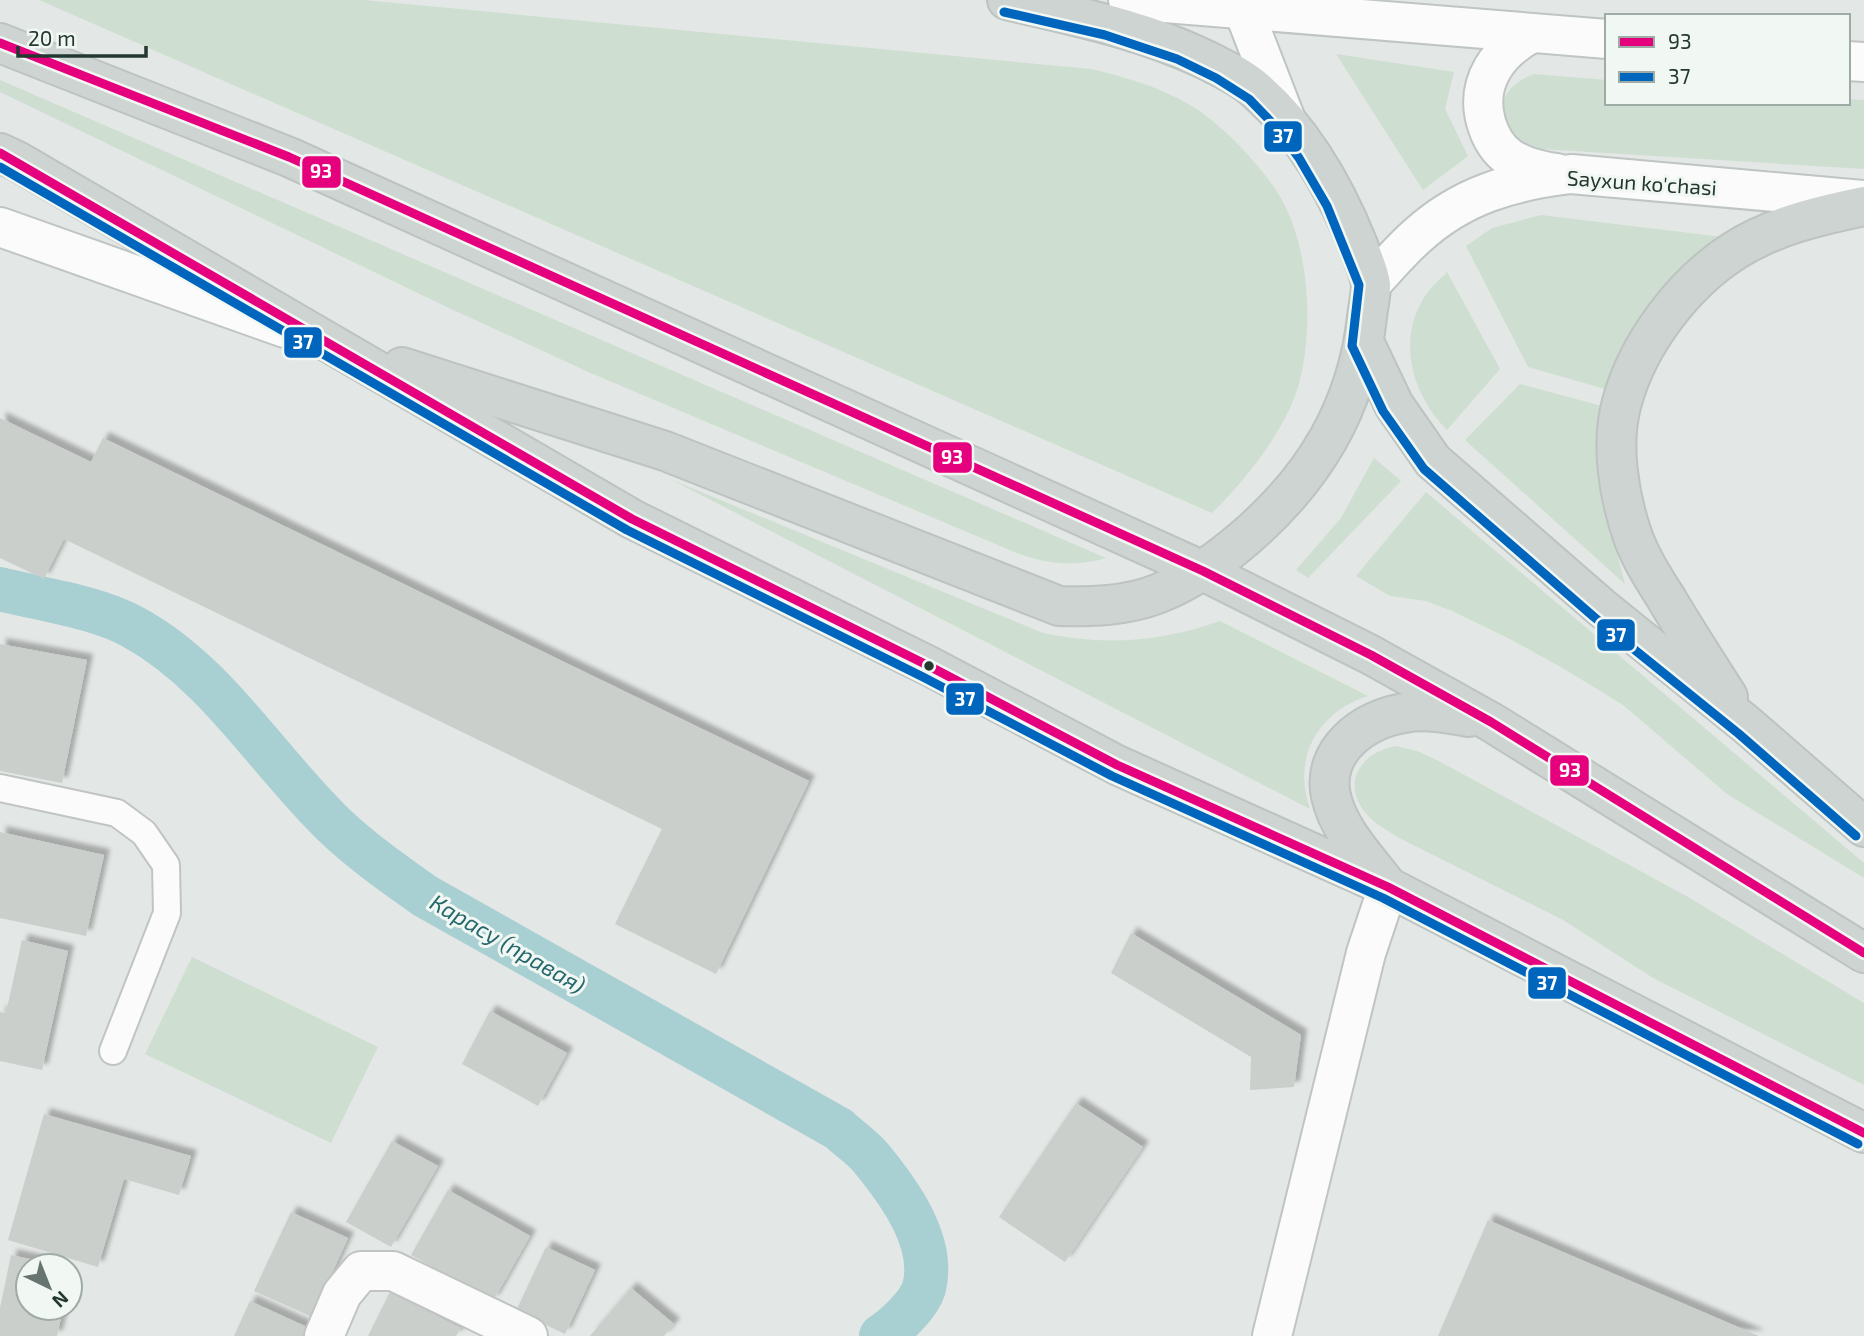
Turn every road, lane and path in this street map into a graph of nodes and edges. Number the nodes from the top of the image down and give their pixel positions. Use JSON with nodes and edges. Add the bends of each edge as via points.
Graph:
{"nodes":[{"id":1,"x":1007,"y":0,"type":"edge"},
{"id":2,"x":1128,"y":0,"type":"edge"},
{"id":3,"x":1463,"y":0,"type":"edge"},
{"id":4,"x":1243,"y":9,"type":"junction"},
{"id":5,"x":1532,"y":33,"type":"junction"},
{"id":6,"x":1605,"y":39,"type":"edge"},
{"id":7,"x":0,"y":43,"type":"edge"},
{"id":8,"x":1286,"y":120,"type":"junction"},
{"id":9,"x":0,"y":153,"type":"edge"},
{"id":10,"x":1571,"y":174,"type":"junction"},
{"id":11,"x":1864,"y":200,"type":"edge"},
{"id":12,"x":1864,"y":206,"type":"edge"},
{"id":13,"x":0,"y":227,"type":"edge"},
{"id":14,"x":1371,"y":284,"type":"junction"},
{"id":15,"x":1364,"y":342,"type":"junction"},
{"id":16,"x":333,"y":345,"type":"junction"},
{"id":17,"x":1203,"y":571,"type":"junction"},
{"id":18,"x":1491,"y":722,"type":"junction"},
{"id":19,"x":1747,"y":725,"type":"junction"},
{"id":20,"x":0,"y":788,"type":"edge"},
{"id":21,"x":1864,"y":827,"type":"edge"},
{"id":22,"x":1388,"y":887,"type":"junction"},
{"id":23,"x":1864,"y":953,"type":"edge"},
{"id":24,"x":113,"y":1051,"type":"dead end"},
{"id":25,"x":1864,"y":1133,"type":"edge"},
{"id":26,"x":324,"y":1336,"type":"edge"},
{"id":27,"x":528,"y":1336,"type":"edge"},
{"id":28,"x":1272,"y":1336,"type":"edge"}],
"edges":[{"from":1,"to":8,"type":"main road","via":[[1108,23],[1182,48],[1256,90]]},
{"from":2,"to":4,"type":"main road"},
{"from":3,"to":5,"type":"main road"},
{"from":4,"to":5,"type":"main road"},
{"from":4,"to":8,"type":"main road"},
{"from":5,"to":6,"type":"main road"},
{"from":5,"to":10,"type":"main road","via":[[1509,48],[1491,70],[1483,91],[1485,118],[1496,143],[1511,159],[1542,171]]},
{"from":7,"to":17,"type":"main road","via":[[289,158]]},
{"from":8,"to":14,"type":"main road","via":[[1338,201]]},
{"from":9,"to":16,"type":"main road"},
{"from":10,"to":11,"type":"main road","name":"Sayxun ko'chasi"},
{"from":10,"to":14,"type":"main road","name":"Sayxun ko'chasi","via":[[1503,186],[1471,199],[1417,236]]},
{"from":12,"to":19,"type":"main road","via":[[1774,232],[1717,264],[1651,338],[1622,402],[1620,486],[1634,539],[1655,581]]},
{"from":13,"to":16,"type":"main road"},
{"from":14,"to":15,"type":"main road"},
{"from":15,"to":17,"type":"main road","via":[[1345,405],[1321,453],[1282,504]]},
{"from":15,"to":19,"type":"main road","via":[[1394,405],[1433,461],[1591,599]]},
{"from":16,"to":17,"type":"main road","via":[[665,451],[1059,606],[1138,600]]},
{"from":16,"to":22,"type":"main road","via":[[632,519],[1117,765]]},
{"from":17,"to":18,"type":"main road","via":[[1371,655]]},
{"from":18,"to":22,"type":"main road","via":[[1447,713],[1405,712],[1370,724],[1340,748],[1329,779],[1331,797],[1349,836]]},
{"from":18,"to":23,"type":"main road"},
{"from":19,"to":21,"type":"main road"},
{"from":20,"to":24,"type":"lane","via":[[117,813],[144,833],[166,865],[167,913]]},
{"from":22,"to":25,"type":"main road"},
{"from":22,"to":28,"type":"main road","via":[[1366,953]]},
{"from":26,"to":27,"type":"main road","via":[[342,1294],[362,1271],[393,1271]]}]}
